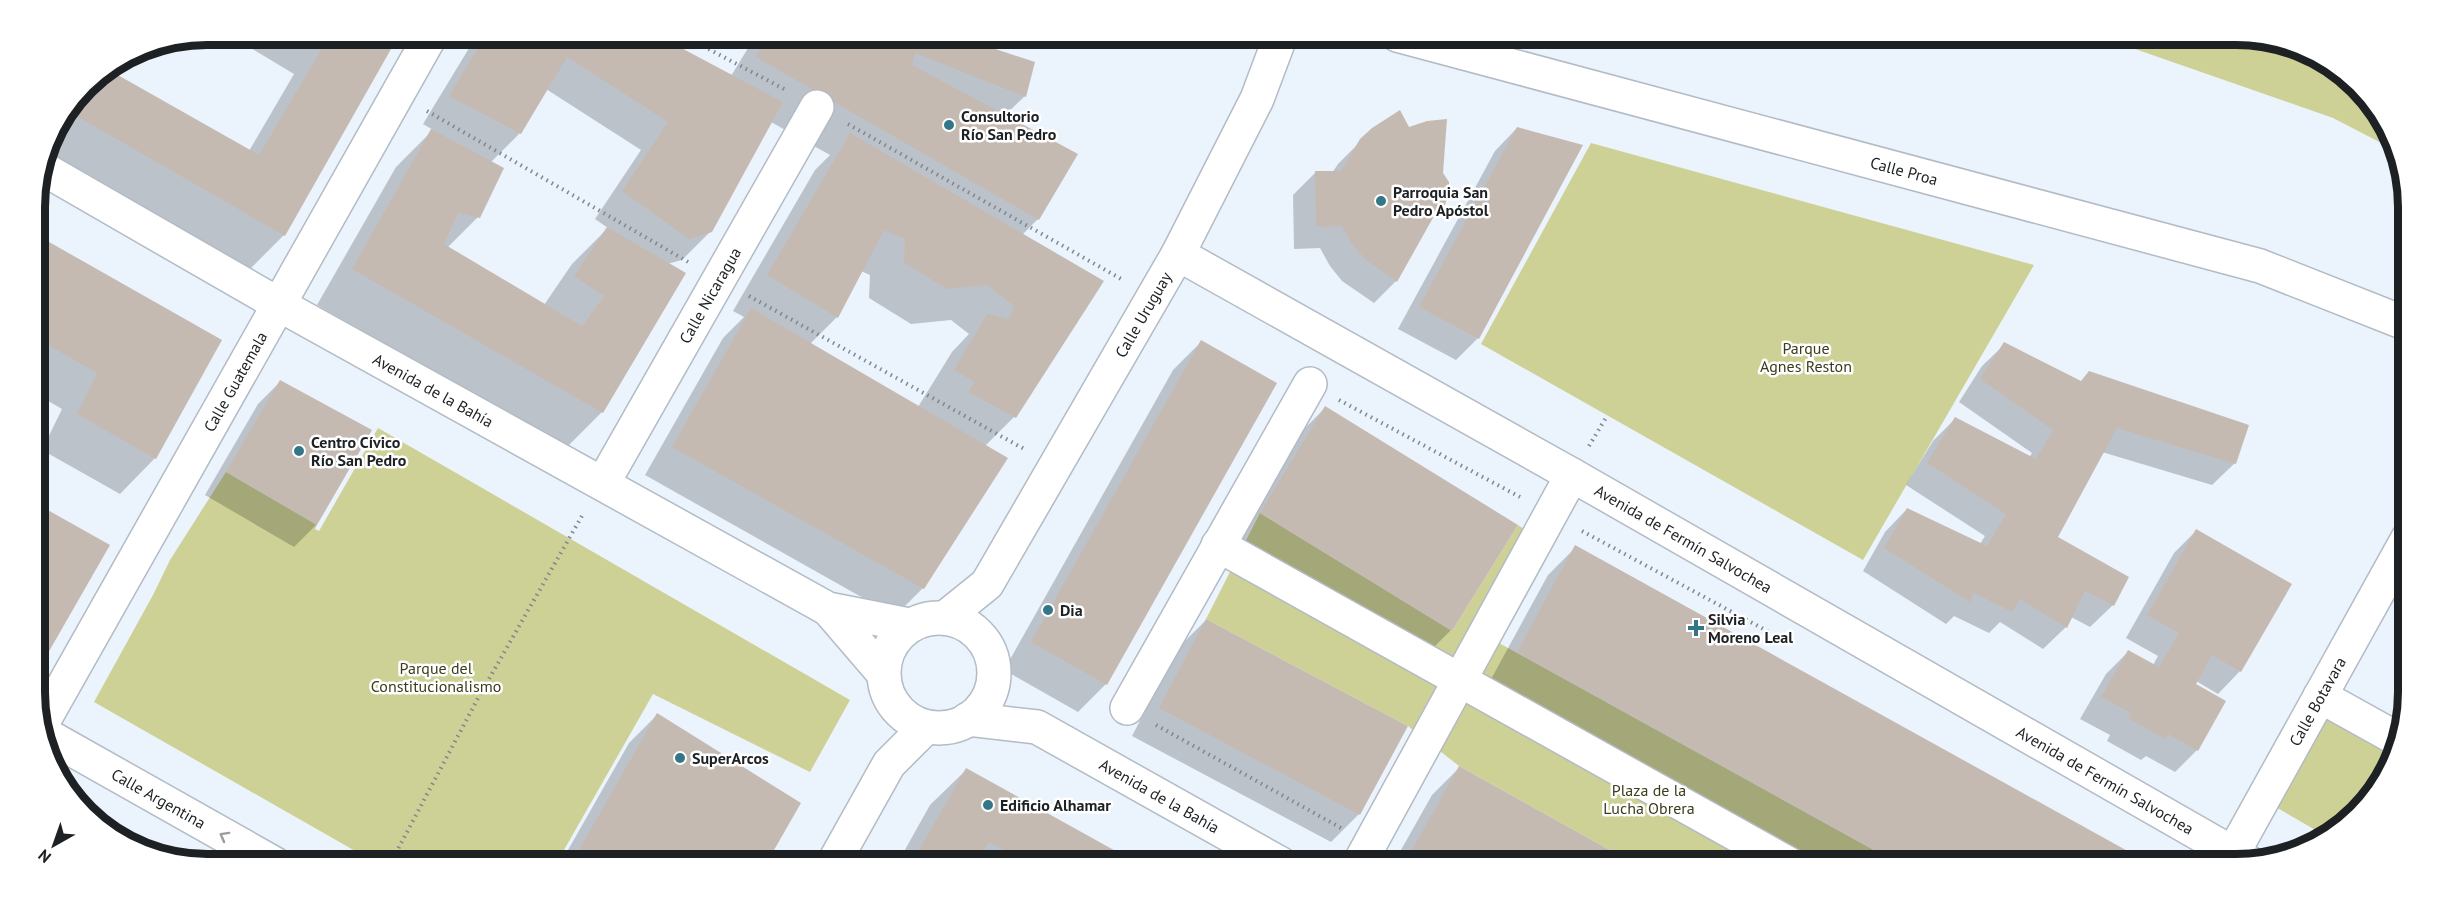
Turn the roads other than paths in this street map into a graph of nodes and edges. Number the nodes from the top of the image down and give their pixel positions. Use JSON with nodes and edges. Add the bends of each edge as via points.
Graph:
{"nodes":[{"id":1,"x":425,"y":45,"type":"edge"},
{"id":2,"x":1277,"y":45,"type":"edge"},
{"id":3,"x":1438,"y":45,"type":"edge"},
{"id":4,"x":817,"y":107,"type":"road end"},
{"id":5,"x":49,"y":172,"type":"edge"},
{"id":6,"x":1178,"y":254,"type":"junction"},
{"id":7,"x":278,"y":304,"type":"junction"},
{"id":8,"x":2398,"y":320,"type":"edge"},
{"id":9,"x":1310,"y":384,"type":"road end"},
{"id":10,"x":1572,"y":475,"type":"junction"},
{"id":11,"x":603,"y":483,"type":"junction"},
{"id":12,"x":1218,"y":545,"type":"junction"},
{"id":13,"x":2398,"y":556,"type":"edge"},
{"id":14,"x":987,"y":584,"type":"junction"},
{"id":15,"x":828,"y":609,"type":"junction"},
{"id":16,"x":946,"y":617,"type":"junction"},
{"id":17,"x":909,"y":626,"type":"junction"},
{"id":18,"x":981,"y":637,"type":"junction"},
{"id":19,"x":995,"y":671,"type":"junction"},
{"id":20,"x":883,"y":673,"type":"junction"},
{"id":21,"x":1460,"y":681,"type":"junction"},
{"id":22,"x":2320,"y":696,"type":"junction"},
{"id":23,"x":894,"y":705,"type":"junction"},
{"id":24,"x":1127,"y":708,"type":"road end"},
{"id":25,"x":47,"y":718,"type":"edge"},
{"id":26,"x":968,"y":719,"type":"junction"},
{"id":27,"x":926,"y":726,"type":"junction"},
{"id":28,"x":1037,"y":727,"type":"junction"},
{"id":29,"x":2391,"y":736,"type":"edge"},
{"id":30,"x":52,"y":738,"type":"edge"},
{"id":31,"x":889,"y":764,"type":"junction"},
{"id":32,"x":257,"y":854,"type":"edge"},
{"id":33,"x":839,"y":854,"type":"edge"},
{"id":34,"x":1263,"y":854,"type":"edge"},
{"id":35,"x":1365,"y":854,"type":"edge"},
{"id":36,"x":1771,"y":854,"type":"edge"},
{"id":37,"x":2227,"y":854,"type":"edge"},
{"id":38,"x":2240,"y":854,"type":"edge"}],
"edges":[{"from":1,"to":7,"type":"street","name":"Calle Guatemala"},
{"from":2,"to":6,"type":"street","name":"Calle Uruguay","via":[[1257,99]]},
{"from":3,"to":8,"type":"street","name":"Calle Proa","via":[[2260,266]]},
{"from":4,"to":11,"type":"street","name":"Calle Nicaragua"},
{"from":5,"to":7,"type":"street","name":"Avenida de la Bahía"},
{"from":6,"to":10,"type":"street","name":"Avenida de Fermín Salvochea"},
{"from":6,"to":14,"type":"street","name":"Calle Uruguay"},
{"from":7,"to":11,"type":"street","name":"Avenida de la Bahía"},
{"from":7,"to":25,"type":"street","name":"Calle Guatemala"},
{"from":9,"to":12,"type":"street"},
{"from":10,"to":21,"type":"street"},
{"from":10,"to":37,"type":"street","name":"Avenida de Fermín Salvochea"},
{"from":11,"to":15,"type":"street","name":"Avenida de la Bahía"},
{"from":12,"to":21,"type":"street"},
{"from":12,"to":24,"type":"street"},
{"from":13,"to":22,"type":"street","name":"Calle Botavara"},
{"from":14,"to":16,"type":"street","name":"Calle Uruguay"},
{"from":14,"to":18,"type":"street","name":"Calle Uruguay"},
{"from":15,"to":17,"type":"street","name":"Avenida de la Bahía"},
{"from":15,"to":20,"type":"street","name":"Avenida de la Bahía"},
{"from":16,"to":17,"type":"street","via":[[926,618]]},
{"from":16,"to":18,"type":"street","via":[[959,620]]},
{"from":17,"to":20,"type":"street","via":[[894,640],[885,657]]},
{"from":18,"to":19,"type":"street","via":[[991,652]]},
{"from":19,"to":26,"type":"street","via":[[993,690],[984,707]]},
{"from":19,"to":28,"type":"street","name":"Avenida de la Bahía"},
{"from":20,"to":23,"type":"street"},
{"from":21,"to":35,"type":"street"},
{"from":21,"to":36,"type":"street"},
{"from":22,"to":29,"type":"street"},
{"from":22,"to":38,"type":"street","name":"Calle Botavara"},
{"from":23,"to":27,"type":"street","via":[[908,719]]},
{"from":23,"to":31,"type":"street"},
{"from":26,"to":27,"type":"street","via":[[944,728]]},
{"from":26,"to":28,"type":"street","name":"Avenida de la Bahía"},
{"from":27,"to":31,"type":"street"},
{"from":28,"to":34,"type":"street","name":"Avenida de la Bahía"},
{"from":32,"to":30,"type":"street","name":"Calle Argentina","one_way":true},
{"from":31,"to":33,"type":"street"}]}
